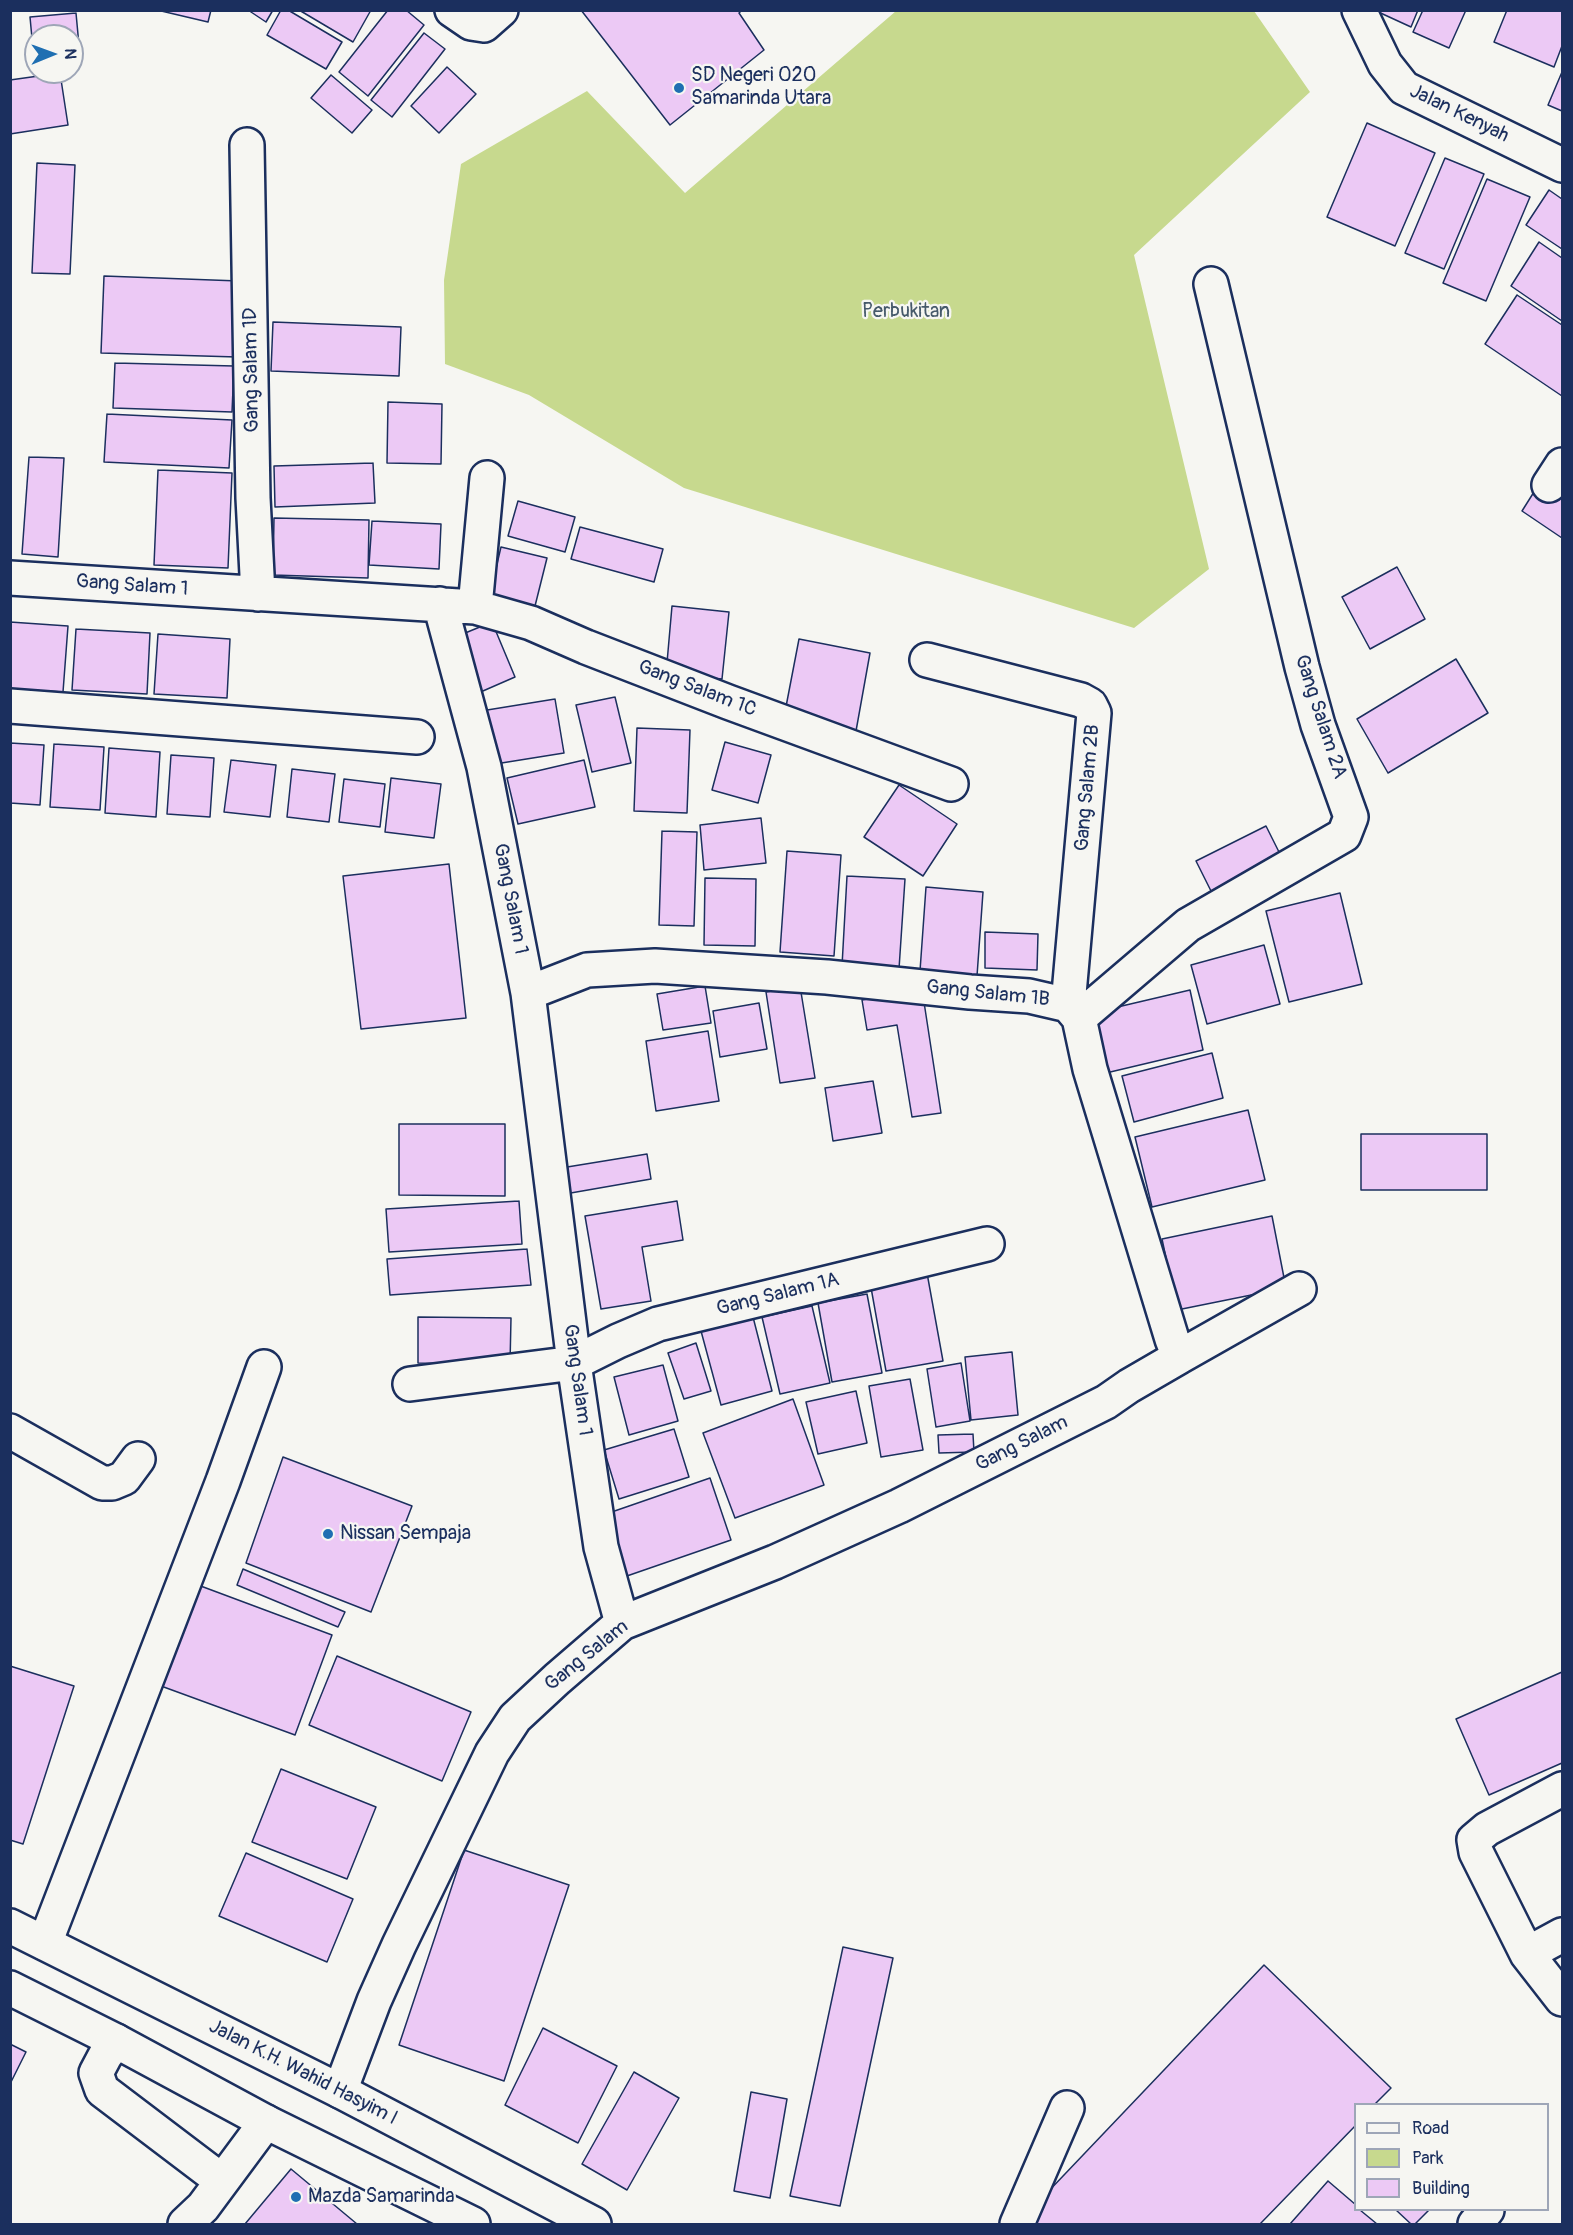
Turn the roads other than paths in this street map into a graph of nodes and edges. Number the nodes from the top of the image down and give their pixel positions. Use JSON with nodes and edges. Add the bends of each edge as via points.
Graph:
{"nodes":[{"id":1,"x":452,"y":10,"type":"edge"},
{"id":2,"x":501,"y":10,"type":"edge"},
{"id":3,"x":1359,"y":10,"type":"edge"},
{"id":4,"x":247,"y":145,"type":"dead end"},
{"id":5,"x":1563,"y":165,"type":"edge"},
{"id":6,"x":1210,"y":284,"type":"dead end"},
{"id":7,"x":487,"y":478,"type":"dead end"},
{"id":8,"x":10,"y":578,"type":"edge"},
{"id":9,"x":258,"y":594,"type":"junction"},
{"id":10,"x":440,"y":604,"type":"junction"},
{"id":11,"x":475,"y":608,"type":"junction"},
{"id":12,"x":927,"y":660,"type":"dead end"},
{"id":13,"x":10,"y":706,"type":"edge"},
{"id":14,"x":417,"y":737,"type":"dead end"},
{"id":15,"x":951,"y":784,"type":"dead end"},
{"id":16,"x":528,"y":993,"type":"junction"},
{"id":17,"x":1073,"y":1011,"type":"junction"},
{"id":18,"x":987,"y":1244,"type":"dead end"},
{"id":19,"x":1299,"y":1289,"type":"dead end"},
{"id":20,"x":1179,"y":1357,"type":"junction"},
{"id":21,"x":574,"y":1363,"type":"junction"},
{"id":22,"x":264,"y":1367,"type":"dead end"},
{"id":23,"x":410,"y":1383,"type":"dead end"},
{"id":24,"x":10,"y":1431,"type":"edge"},
{"id":25,"x":138,"y":1459,"type":"dead end"},
{"id":26,"x":622,"y":1623,"type":"junction"},
{"id":27,"x":1563,"y":1789,"type":"edge"},
{"id":28,"x":10,"y":1926,"type":"edge"},
{"id":29,"x":1563,"y":1935,"type":"edge"},
{"id":30,"x":45,"y":1943,"type":"junction"},
{"id":31,"x":1527,"y":1954,"type":"junction"},
{"id":32,"x":10,"y":1988,"type":"edge"},
{"id":33,"x":1563,"y":1999,"type":"edge"},
{"id":34,"x":116,"y":2041,"type":"junction"},
{"id":35,"x":340,"y":2091,"type":"junction"},
{"id":36,"x":1067,"y":2108,"type":"dead end"},
{"id":37,"x":266,"y":2122,"type":"junction"},
{"id":38,"x":222,"y":2181,"type":"junction"},
{"id":39,"x":1486,"y":2211,"type":"edge"},
{"id":40,"x":184,"y":2224,"type":"edge"},
{"id":41,"x":472,"y":2224,"type":"edge"},
{"id":42,"x":594,"y":2224,"type":"edge"},
{"id":43,"x":1017,"y":2224,"type":"edge"},
{"id":44,"x":1475,"y":2224,"type":"edge"}],
"edges":[{"from":1,"to":2,"type":"street","via":[[471,23],[484,25]]},
{"from":3,"to":5,"type":"street","name":"Jalan Kenyah","via":[[1385,64],[1404,88]]},
{"from":4,"to":9,"type":"street","name":"Gang Salam 1D"},
{"from":6,"to":17,"type":"street","name":"Gang Salam 2A","via":[[1302,667],[1351,817],[1344,835],[1188,925]]},
{"from":7,"to":11,"type":"street"},
{"from":8,"to":9,"type":"street","name":"Gang Salam 1"},
{"from":9,"to":10,"type":"street","name":"Gang Salam 1"},
{"from":10,"to":11,"type":"street","name":"Gang Salam 1C"},
{"from":10,"to":16,"type":"street","name":"Gang Salam 1","via":[[484,767]]},
{"from":11,"to":15,"type":"street","name":"Gang Salam 1C","via":[[531,623],[673,681]]},
{"from":12,"to":17,"type":"street","name":"Gang Salam 2B","via":[[1081,700],[1094,713]]},
{"from":13,"to":14,"type":"street"},
{"from":16,"to":17,"type":"street","name":"Gang Salam 1B","via":[[587,970],[647,965],[1029,996]]},
{"from":16,"to":21,"type":"street","name":"Gang Salam 1"},
{"from":17,"to":20,"type":"street"},
{"from":18,"to":21,"type":"street","name":"Gang Salam 1A","via":[[658,1324]]},
{"from":19,"to":20,"type":"street"},
{"from":20,"to":26,"type":"street","name":"Gang Salam","via":[[1106,1402],[899,1506],[775,1562]]},
{"from":21,"to":23,"type":"street","name":"Gang Salam 1A"},
{"from":21,"to":26,"type":"street","name":"Gang Salam 1","via":[[601,1547]]},
{"from":22,"to":30,"type":"street"},
{"from":24,"to":25,"type":"street","via":[[102,1483],[124,1478]]},
{"from":26,"to":35,"type":"street","name":"Gang Salam","via":[[515,1718],[492,1753],[394,1954]]},
{"from":27,"to":31,"type":"street","via":[[1487,1829],[1474,1840],[1476,1852]]},
{"from":28,"to":30,"type":"street","name":"Jalan K.H. Wahid Hasyim I"},
{"from":29,"to":31,"type":"street"},
{"from":30,"to":35,"type":"street","name":"Jalan K.H. Wahid Hasyim I"},
{"from":31,"to":33,"type":"street"},
{"from":32,"to":34,"type":"street"},
{"from":34,"to":37,"type":"street"},
{"from":34,"to":38,"type":"street","via":[[96,2073],[102,2090]]},
{"from":35,"to":42,"type":"street","name":"Jalan K.H. Wahid Hasyim I"},
{"from":36,"to":43,"type":"street"},
{"from":37,"to":38,"type":"street"},
{"from":37,"to":41,"type":"street"},
{"from":38,"to":40,"type":"street"},
{"from":39,"to":44,"type":"street"}]}
